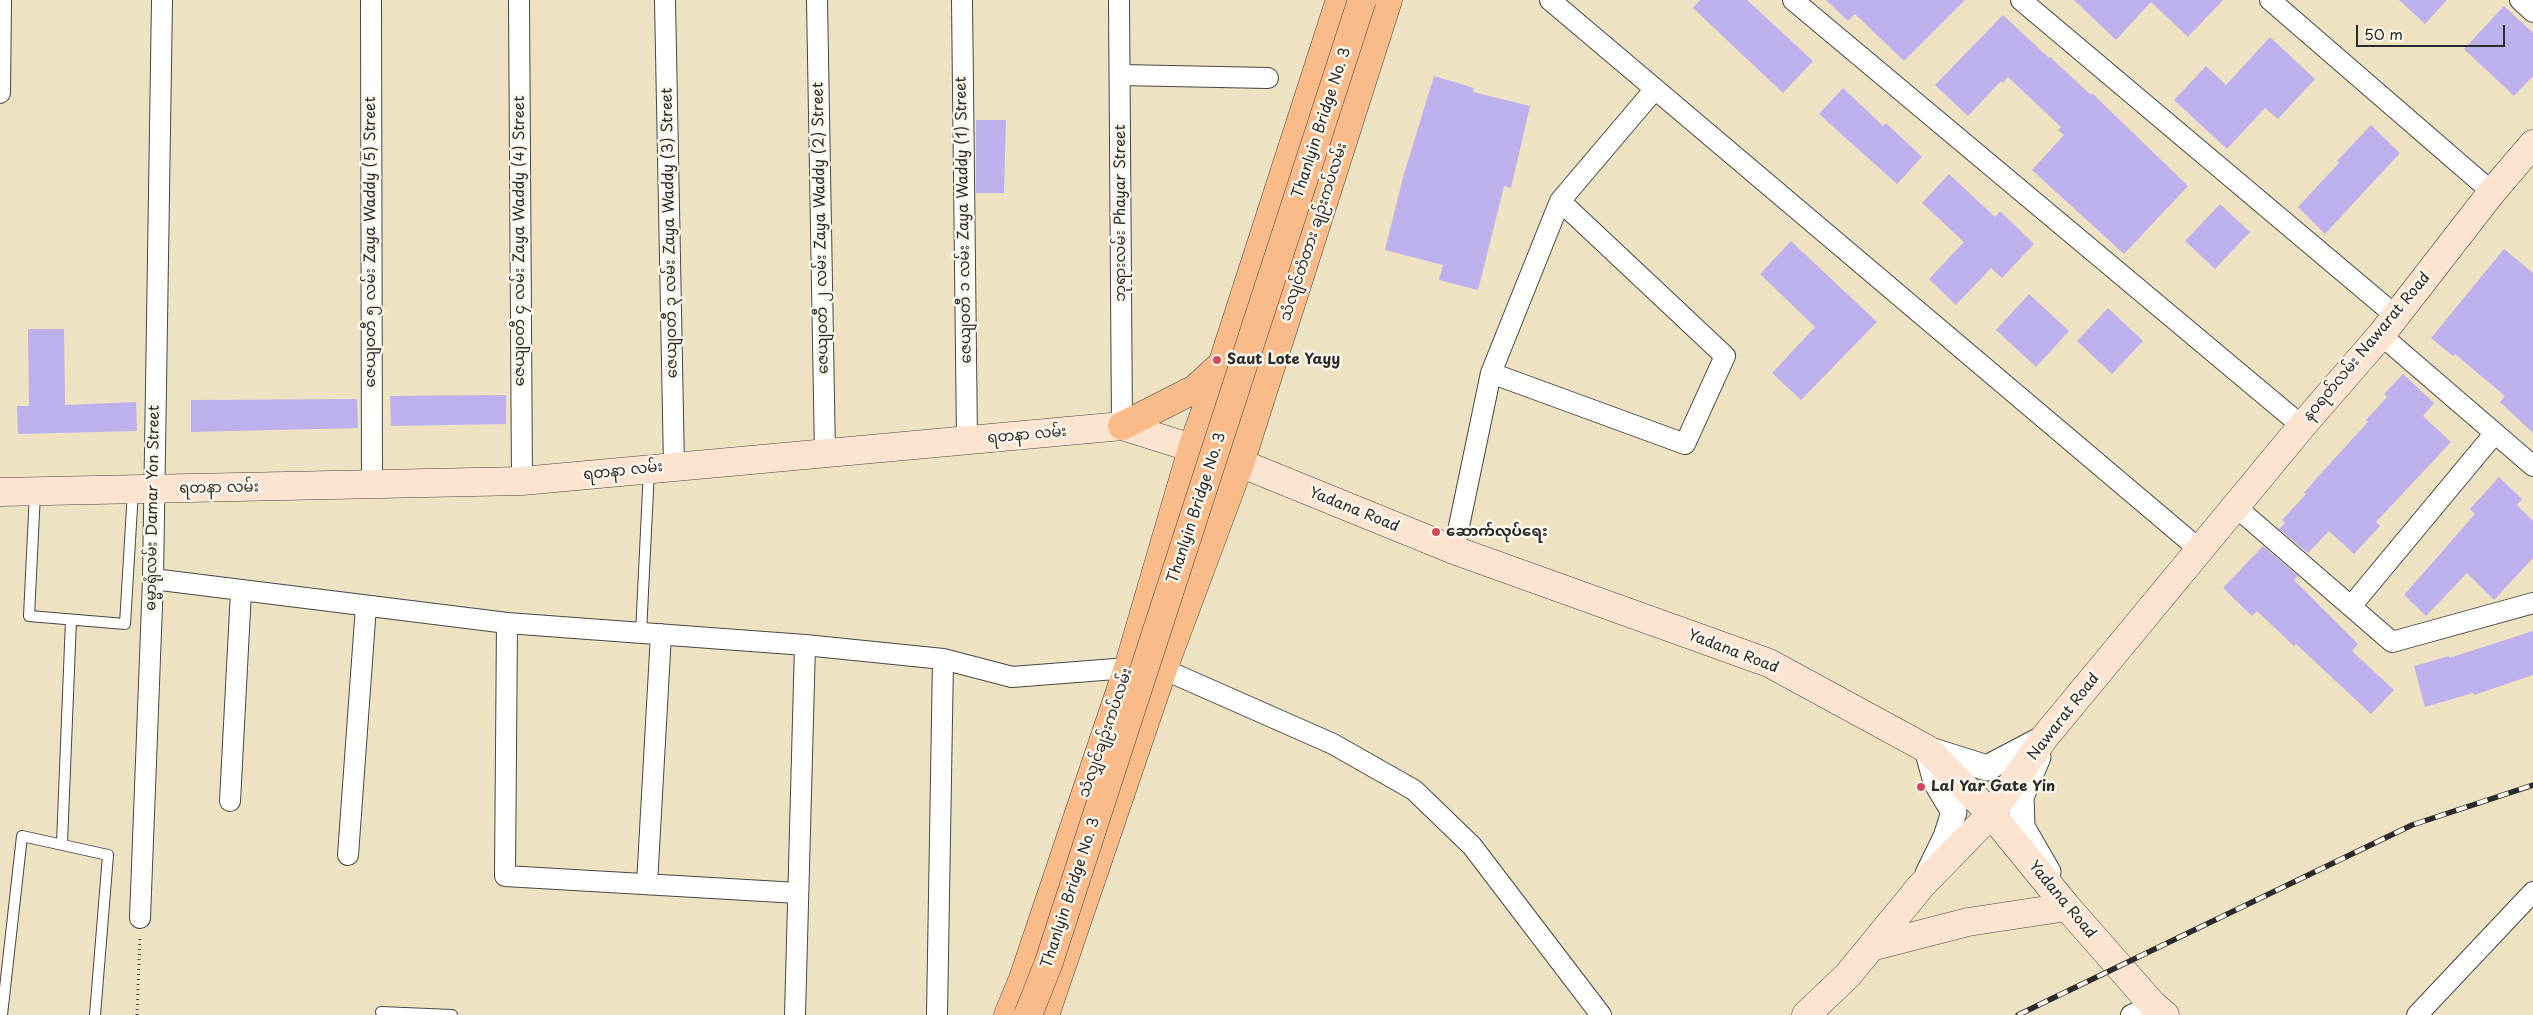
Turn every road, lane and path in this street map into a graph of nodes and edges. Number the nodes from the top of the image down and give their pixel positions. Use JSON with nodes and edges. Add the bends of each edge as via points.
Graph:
{"nodes":[{"id":1,"x":1,"y":0,"type":"edge"},
{"id":2,"x":162,"y":0,"type":"edge"},
{"id":3,"x":371,"y":0,"type":"edge"},
{"id":4,"x":519,"y":0,"type":"edge"},
{"id":5,"x":665,"y":0,"type":"edge"},
{"id":6,"x":817,"y":0,"type":"edge"},
{"id":7,"x":962,"y":0,"type":"edge"},
{"id":8,"x":1119,"y":0,"type":"edge"},
{"id":9,"x":1340,"y":0,"type":"edge"},
{"id":10,"x":1362,"y":0,"type":"edge"},
{"id":11,"x":1388,"y":0,"type":"edge"},
{"id":12,"x":1550,"y":0,"type":"edge"},
{"id":13,"x":1793,"y":0,"type":"edge"},
{"id":14,"x":2020,"y":0,"type":"edge"},
{"id":15,"x":2270,"y":0,"type":"edge"},
{"id":16,"x":2520,"y":0,"type":"edge"},
{"id":17,"x":2533,"y":12,"type":"edge"},
{"id":18,"x":1321,"y":57,"type":"junction"},
{"id":19,"x":1366,"y":72,"type":"junction"},
{"id":20,"x":1121,"y":75,"type":"junction"},
{"id":21,"x":1268,"y":78,"type":"dead end"},
{"id":22,"x":1655,"y":89,"type":"junction"},
{"id":23,"x":0,"y":93,"type":"edge"},
{"id":24,"x":2533,"y":144,"type":"edge"},
{"id":25,"x":2492,"y":192,"type":"junction"},
{"id":26,"x":1560,"y":200,"type":"junction"},
{"id":27,"x":2388,"y":325,"type":"junction"},
{"id":28,"x":1223,"y":362,"type":"junction"},
{"id":29,"x":1491,"y":373,"type":"junction"},
{"id":30,"x":1122,"y":426,"type":"junction"},
{"id":31,"x":2302,"y":426,"type":"junction"},
{"id":32,"x":2495,"y":433,"type":"junction"},
{"id":33,"x":967,"y":441,"type":"junction"},
{"id":34,"x":1192,"y":446,"type":"junction"},
{"id":35,"x":825,"y":455,"type":"junction"},
{"id":36,"x":1240,"y":463,"type":"junction"},
{"id":37,"x":2533,"y":466,"type":"edge"},
{"id":38,"x":662,"y":468,"type":"junction"},
{"id":39,"x":522,"y":481,"type":"junction"},
{"id":40,"x":372,"y":484,"type":"junction"},
{"id":41,"x":143,"y":489,"type":"junction"},
{"id":42,"x":0,"y":492,"type":"edge"},
{"id":43,"x":35,"y":492,"type":"junction"},
{"id":44,"x":2236,"y":507,"type":"junction"},
{"id":45,"x":1454,"y":550,"type":"junction"},
{"id":46,"x":2200,"y":550,"type":"junction"},
{"id":47,"x":153,"y":579,"type":"junction"},
{"id":48,"x":242,"y":591,"type":"junction"},
{"id":49,"x":2533,"y":603,"type":"edge"},
{"id":50,"x":2352,"y":605,"type":"junction"},
{"id":51,"x":366,"y":606,"type":"junction"},
{"id":52,"x":71,"y":620,"type":"junction"},
{"id":53,"x":507,"y":623,"type":"junction"},
{"id":54,"x":641,"y":633,"type":"junction"},
{"id":55,"x":661,"y":634,"type":"junction"},
{"id":56,"x":805,"y":645,"type":"junction"},
{"id":57,"x":943,"y":659,"type":"junction"},
{"id":58,"x":1128,"y":668,"type":"junction"},
{"id":59,"x":1163,"y":669,"type":"junction"},
{"id":60,"x":2044,"y":738,"type":"junction"},
{"id":61,"x":1927,"y":749,"type":"junction"},
{"id":62,"x":230,"y":801,"type":"dead end"},
{"id":63,"x":1991,"y":814,"type":"junction"},
{"id":64,"x":62,"y":843,"type":"junction"},
{"id":65,"x":348,"y":855,"type":"dead end"},
{"id":66,"x":647,"y":884,"type":"junction"},
{"id":67,"x":1921,"y":886,"type":"junction"},
{"id":68,"x":2533,"y":892,"type":"edge"},
{"id":69,"x":798,"y":893,"type":"junction"},
{"id":70,"x":2066,"y":907,"type":"junction"},
{"id":71,"x":140,"y":918,"type":"joint"},
{"id":72,"x":1871,"y":946,"type":"junction"},
{"id":73,"x":381,"y":1012,"type":"dead end"},
{"id":74,"x":2150,"y":1012,"type":"edge"},
{"id":75,"x":2,"y":1015,"type":"edge"},
{"id":76,"x":95,"y":1015,"type":"edge"},
{"id":77,"x":137,"y":1015,"type":"edge"},
{"id":78,"x":452,"y":1015,"type":"edge"},
{"id":79,"x":796,"y":1015,"type":"edge"},
{"id":80,"x":937,"y":1015,"type":"edge"},
{"id":81,"x":1008,"y":1015,"type":"edge"},
{"id":82,"x":1028,"y":1015,"type":"edge"},
{"id":83,"x":1045,"y":1015,"type":"edge"},
{"id":84,"x":1601,"y":1015,"type":"edge"},
{"id":85,"x":1806,"y":1015,"type":"edge"},
{"id":86,"x":2417,"y":1015,"type":"edge"}],
"edges":[{"from":1,"to":23,"type":"street"},
{"from":2,"to":41,"type":"street","name":"ဓမ္မာရုံလမ်း Damar Yon Street"},
{"from":3,"to":40,"type":"street","name":"ဇေယျဝတီ ၅ လမ်း Zaya Waddy (5) Street"},
{"from":4,"to":39,"type":"street","name":"ဇေယျဝတီ ၄ လမ်း Zaya Waddy (4) Street"},
{"from":5,"to":38,"type":"street","name":"ဇေယျဝတီ ၃ လမ်း Zaya Waddy (3) Street"},
{"from":6,"to":35,"type":"street","name":"ဇေယျဝတီ ၂ လမ်း Zaya Waddy (2) Street"},
{"from":7,"to":33,"type":"street","name":"ဇေယျဝတီ ၁ လမ်း Zaya Waddy (1) Street"},
{"from":8,"to":20,"type":"street","name":"ဘုရားလမ်း Phayar Street"},
{"from":9,"to":18,"type":"main road"},
{"from":10,"to":82,"type":"main road","name":"Thanlyin Bridge No. 3","bridge":true,"via":[[1052,953]]},
{"from":11,"to":19,"type":"main road","name":"သံလျင်တံတား ချဉ်းကပ်လမ်း"},
{"from":12,"to":22,"type":"street"},
{"from":13,"to":31,"type":"street"},
{"from":14,"to":27,"type":"street"},
{"from":15,"to":25,"type":"street"},
{"from":16,"to":17,"type":"street"},
{"from":18,"to":19,"type":"main road"},
{"from":18,"to":28,"type":"main road"},
{"from":19,"to":36,"type":"main road","name":"သံလျင်တံတား ချဉ်းကပ်လမ်း"},
{"from":20,"to":21,"type":"street"},
{"from":20,"to":30,"type":"street","name":"ဘုရားလမ်း Phayar Street"},
{"from":22,"to":26,"type":"street"},
{"from":22,"to":46,"type":"street"},
{"from":24,"to":25,"type":"main road","name":"နဝရတ်လမ်း Nawarat Road"},
{"from":25,"to":27,"type":"main road","name":"နဝရတ်လမ်း Nawarat Road"},
{"from":26,"to":29,"type":"street"},
{"from":26,"to":29,"type":"street","via":[[1725,356],[1685,444]]},
{"from":27,"to":31,"type":"main road","name":"နဝရတ်လမ်း Nawarat Road"},
{"from":27,"to":32,"type":"street"},
{"from":28,"to":30,"type":"main road","via":[[1195,389]]},
{"from":28,"to":34,"type":"main road"},
{"from":29,"to":45,"type":"street"},
{"from":30,"to":33,"type":"main road","name":"ရတနာ လမ်း"},
{"from":30,"to":34,"type":"main road","name":"ရတနာ လမ်း"},
{"from":31,"to":44,"type":"main road","name":"နဝရတ်လမ်း Nawarat Road"},
{"from":32,"to":37,"type":"street"},
{"from":32,"to":50,"type":"street"},
{"from":33,"to":35,"type":"main road","name":"ရတနာ လမ်း"},
{"from":34,"to":36,"type":"main road","name":"ရတနာ လမ်း"},
{"from":34,"to":58,"type":"main road","name":"သံလျှင်ချဉ်းကပ်လမ်း"},
{"from":35,"to":38,"type":"main road","name":"ရတနာ လမ်း"},
{"from":36,"to":45,"type":"main road","name":"Yadana Road"},
{"from":36,"to":59,"type":"main road"},
{"from":38,"to":39,"type":"main road","name":"ရတနာ လမ်း"},
{"from":38,"to":54,"type":"lane"},
{"from":39,"to":40,"type":"main road","name":"ရတနာ လမ်း"},
{"from":40,"to":41,"type":"main road","name":"ရတနာ လမ်း"},
{"from":41,"to":43,"type":"main road","name":"ရတနာ လမ်း"},
{"from":41,"to":47,"type":"street","name":"ဓမ္မာရုံလမ်း Damar Yon Street"},
{"from":41,"to":52,"type":"lane","via":[[125,624]]},
{"from":42,"to":43,"type":"main road","name":"ရတနာ လမ်း"},
{"from":43,"to":52,"type":"lane","via":[[29,616]]},
{"from":44,"to":46,"type":"main road","name":"နဝရတ်လမ်း Nawarat Road"},
{"from":44,"to":50,"type":"street"},
{"from":45,"to":61,"type":"main road","name":"Yadana Road","via":[[1769,663]]},
{"from":46,"to":60,"type":"main road","name":"Nawarat Road"},
{"from":47,"to":48,"type":"street"},
{"from":47,"to":71,"type":"street","name":"ဓမ္မာရုံလမ်း Damar Yon Street"},
{"from":48,"to":51,"type":"street"},
{"from":48,"to":62,"type":"street"},
{"from":49,"to":50,"type":"street","via":[[2392,642]]},
{"from":51,"to":53,"type":"street"},
{"from":51,"to":65,"type":"street"},
{"from":52,"to":64,"type":"lane"},
{"from":53,"to":54,"type":"street"},
{"from":53,"to":66,"type":"street","via":[[505,876]]},
{"from":54,"to":55,"type":"street"},
{"from":55,"to":56,"type":"street"},
{"from":55,"to":66,"type":"street"},
{"from":56,"to":57,"type":"street"},
{"from":56,"to":69,"type":"street"},
{"from":57,"to":58,"type":"street","via":[[1012,677]]},
{"from":57,"to":80,"type":"street"},
{"from":58,"to":59,"type":"street"},
{"from":58,"to":81,"type":"main road","name":"သံလျှင်ချဉ်းကပ်လမ်း"},
{"from":59,"to":83,"type":"main road"},
{"from":59,"to":84,"type":"street","via":[[1332,744],[1414,790],[1472,846]]},
{"from":60,"to":61,"type":"street","via":[[1987,768]]},
{"from":60,"to":63,"type":"main road","name":"Nawarat Road"},
{"from":60,"to":70,"type":"street","via":[[2021,798],[2022,826]]},
{"from":61,"to":63,"type":"main road","name":"Yadana Road"},
{"from":61,"to":67,"type":"street","via":[[1936,782],[1954,812],[1946,837]]},
{"from":63,"to":67,"type":"main road","name":"Nawarat Road"},
{"from":63,"to":70,"type":"main road","name":"Yadana Road"},
{"from":64,"to":75,"type":"lane","via":[[22,836]]},
{"from":64,"to":76,"type":"lane","via":[[108,856]]},
{"from":66,"to":69,"type":"street"},
{"from":67,"to":72,"type":"main road","name":"Nawarat Road"},
{"from":68,"to":86,"type":"street"},
{"from":69,"to":79,"type":"street"},
{"from":70,"to":72,"type":"main road","via":[[1968,922]]},
{"from":70,"to":74,"type":"main road","name":"Yadana Road"},
{"from":71,"to":77,"type":"path"},
{"from":72,"to":85,"type":"main road","name":"Nawarat Road","via":[[1848,975]]},
{"from":73,"to":78,"type":"lane"}]}
